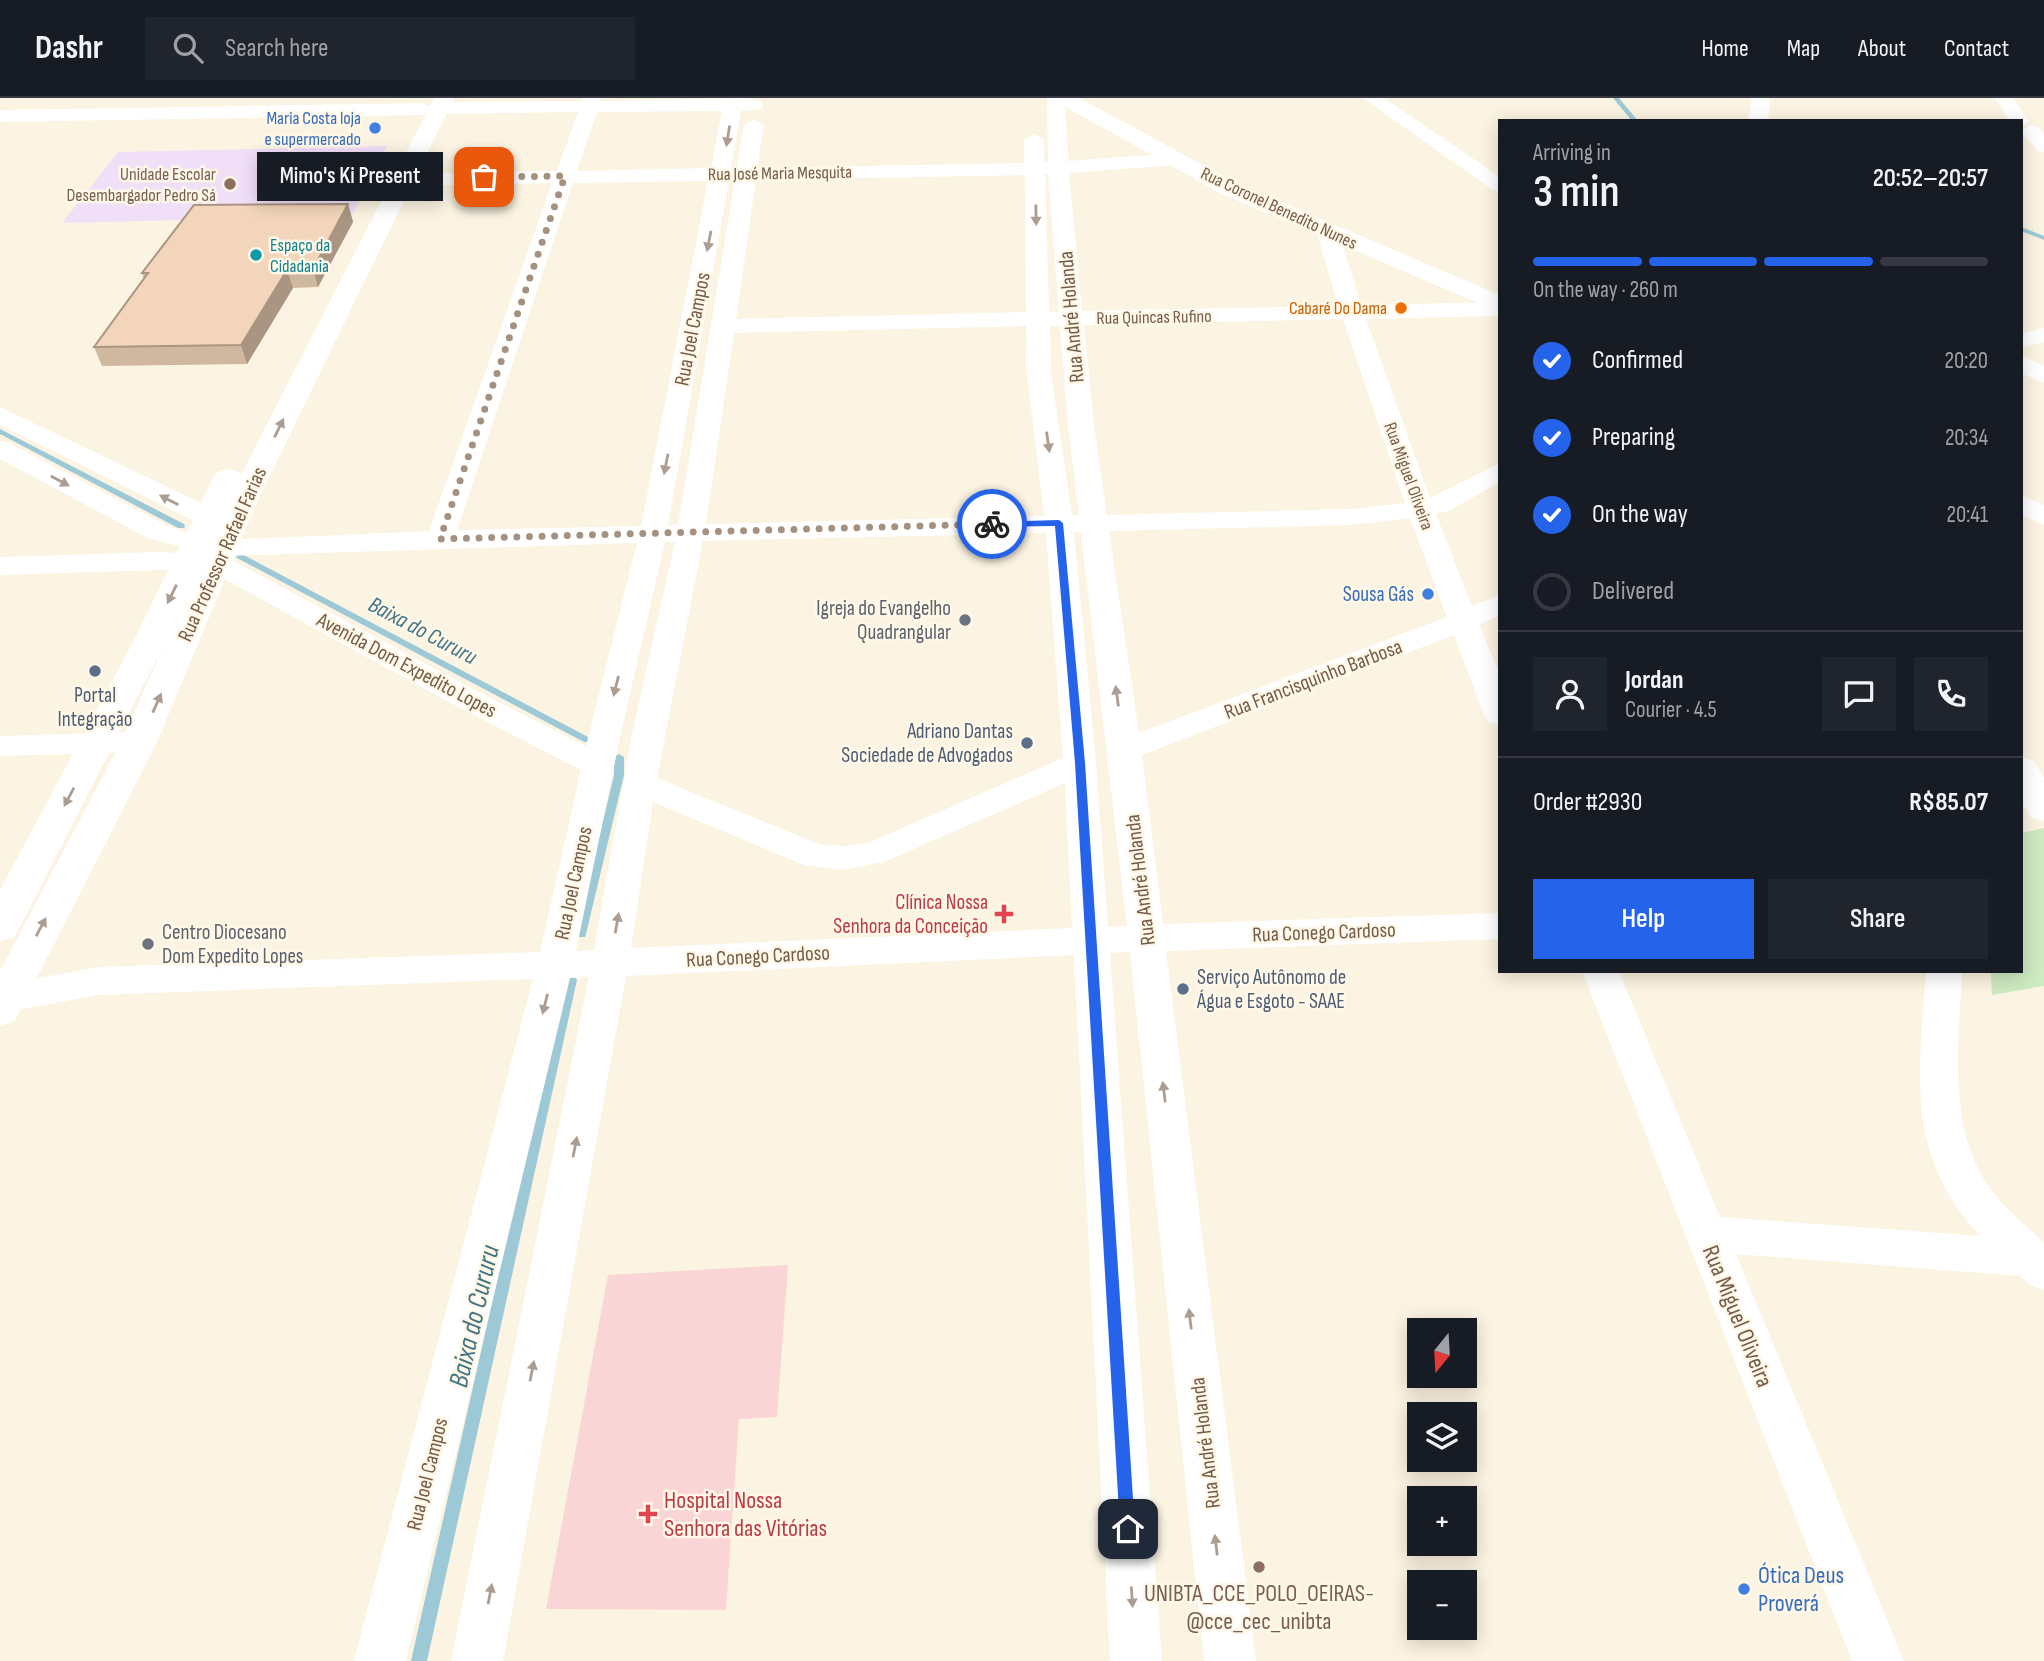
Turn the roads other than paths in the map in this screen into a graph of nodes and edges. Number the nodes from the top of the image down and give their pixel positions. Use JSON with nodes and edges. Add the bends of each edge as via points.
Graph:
{"nodes":[{"id":1,"x":36,"y":98,"type":"edge"},
{"id":2,"x":1031,"y":98,"type":"edge"},
{"id":3,"x":1056,"y":98,"type":"edge"},
{"id":4,"x":1065,"y":98,"type":"edge"},
{"id":5,"x":1372,"y":98,"type":"edge"},
{"id":6,"x":1762,"y":98,"type":"edge"},
{"id":7,"x":2004,"y":98,"type":"edge"},
{"id":8,"x":758,"y":101,"type":"edge"},
{"id":9,"x":591,"y":102,"type":"edge"},
{"id":10,"x":734,"y":102,"type":"edge"},
{"id":11,"x":433,"y":103,"type":"edge"},
{"id":12,"x":321,"y":104,"type":"edge"},
{"id":13,"x":0,"y":116,"type":"edge"},
{"id":14,"x":1758,"y":119,"type":"edge"},
{"id":15,"x":2022,"y":119,"type":"edge"},
{"id":16,"x":2029,"y":128,"type":"edge"},
{"id":17,"x":2044,"y":146,"type":"edge"},
{"id":18,"x":1176,"y":159,"type":"junction"},
{"id":19,"x":1047,"y":169,"type":"junction"},
{"id":20,"x":734,"y":174,"type":"junction"},
{"id":21,"x":565,"y":176,"type":"junction"},
{"id":22,"x":394,"y":179,"type":"junction"},
{"id":23,"x":1498,"y":185,"type":"edge"},
{"id":24,"x":1328,"y":233,"type":"junction"},
{"id":25,"x":1495,"y":299,"type":"edge"},
{"id":26,"x":1351,"y":313,"type":"junction"},
{"id":27,"x":1053,"y":319,"type":"junction"},
{"id":28,"x":724,"y":326,"type":"junction"},
{"id":29,"x":2044,"y":335,"type":"edge"},
{"id":30,"x":2023,"y":340,"type":"edge"},
{"id":31,"x":2023,"y":363,"type":"edge"},
{"id":32,"x":2044,"y":376,"type":"edge"},
{"id":33,"x":0,"y":415,"type":"edge"},
{"id":34,"x":0,"y":449,"type":"edge"},
{"id":35,"x":1498,"y":472,"type":"edge"},
{"id":36,"x":2023,"y":504,"type":"edge"},
{"id":37,"x":1421,"y":509,"type":"junction"},
{"id":38,"x":2044,"y":516,"type":"edge"},
{"id":39,"x":1076,"y":522,"type":"junction"},
{"id":40,"x":691,"y":532,"type":"junction"},
{"id":41,"x":653,"y":533,"type":"junction"},
{"id":42,"x":440,"y":539,"type":"junction"},
{"id":43,"x":210,"y":544,"type":"junction"},
{"id":44,"x":0,"y":566,"type":"edge"},
{"id":45,"x":1498,"y":605,"type":"edge"},
{"id":46,"x":1463,"y":621,"type":"junction"},
{"id":47,"x":1498,"y":710,"type":"edge"},
{"id":48,"x":606,"y":728,"type":"junction"},
{"id":49,"x":648,"y":734,"type":"junction"},
{"id":50,"x":97,"y":742,"type":"junction"},
{"id":51,"x":139,"y":742,"type":"junction"},
{"id":52,"x":0,"y":747,"type":"edge"},
{"id":53,"x":1125,"y":750,"type":"junction"},
{"id":54,"x":1080,"y":763,"type":"junction"},
{"id":55,"x":598,"y":765,"type":"junction"},
{"id":56,"x":641,"y":784,"type":"junction"},
{"id":57,"x":1498,"y":926,"type":"edge"},
{"id":58,"x":0,"y":927,"type":"edge"},
{"id":59,"x":1147,"y":938,"type":"junction"},
{"id":60,"x":1090,"y":940,"type":"junction"},
{"id":61,"x":610,"y":963,"type":"junction"},
{"id":62,"x":555,"y":965,"type":"junction"},
{"id":63,"x":1601,"y":973,"type":"edge"},
{"id":64,"x":1944,"y":973,"type":"edge"},
{"id":65,"x":5,"y":990,"type":"edge"},
{"id":66,"x":1705,"y":1234,"type":"junction"},
{"id":67,"x":2038,"y":1265,"type":"edge"},
{"id":68,"x":380,"y":1661,"type":"edge"},
{"id":69,"x":477,"y":1661,"type":"edge"},
{"id":70,"x":1136,"y":1661,"type":"edge"},
{"id":71,"x":1230,"y":1661,"type":"edge"},
{"id":72,"x":1878,"y":1661,"type":"edge"}],
"edges":[{"from":1,"to":13,"type":"street"},
{"from":2,"to":19,"type":"street","name":"Rua André Holanda"},
{"from":3,"to":19,"type":"street","name":"Rua André Holanda"},
{"from":4,"to":18,"type":"main road","name":"Rua Coronel Benedito Nunes"},
{"from":5,"to":23,"type":"street"},
{"from":6,"to":14,"type":"street"},
{"from":7,"to":15,"type":"street"},
{"from":8,"to":10,"type":"street"},
{"from":8,"to":20,"type":"street","name":"Rua Joel Campos"},
{"from":9,"to":10,"type":"street"},
{"from":9,"to":11,"type":"street"},
{"from":9,"to":21,"type":"street"},
{"from":10,"to":20,"type":"street","name":"Rua Joel Campos","one_way":true},
{"from":11,"to":12,"type":"street"},
{"from":11,"to":22,"type":"main road","name":"Rua Professor Rafael Farias"},
{"from":12,"to":13,"type":"street"},
{"from":16,"to":17,"type":"street"},
{"from":18,"to":19,"type":"street","name":"Rua José Maria Mesquita"},
{"from":18,"to":24,"type":"main road","name":"Rua Coronel Benedito Nunes"},
{"from":19,"to":20,"type":"street","name":"Rua José Maria Mesquita"},
{"from":19,"to":27,"type":"street","name":"Rua André Holanda"},
{"from":20,"to":21,"type":"street","name":"Rua José Maria Mesquita"},
{"from":20,"to":28,"type":"street","name":"Rua Joel Campos"},
{"from":20,"to":41,"type":"street","name":"Rua Joel Campos","one_way":true},
{"from":21,"to":22,"type":"street","name":"Rua José Maria Mesquita"},
{"from":21,"to":42,"type":"street"},
{"from":22,"to":43,"type":"main road","name":"Rua Professor Rafael Farias"},
{"from":24,"to":25,"type":"main road","name":"Rua Coronel Benedito Nunes"},
{"from":24,"to":26,"type":"street","name":"Rua Miguel Oliveira"},
{"from":25,"to":26,"type":"street","name":"Rua Quincas Rufino"},
{"from":26,"to":27,"type":"street","name":"Rua Quincas Rufino"},
{"from":26,"to":37,"type":"street","name":"Rua Miguel Oliveira"},
{"from":27,"to":28,"type":"street","name":"Rua Quincas Rufino"},
{"from":27,"to":39,"type":"street","name":"Rua André Holanda"},
{"from":28,"to":40,"type":"street","name":"Rua Joel Campos"},
{"from":29,"to":30,"type":"street"},
{"from":31,"to":32,"type":"street"},
{"from":43,"to":33,"type":"street","name":"Avenida Dom Expedito Lopes","one_way":true},
{"from":34,"to":43,"type":"street","name":"Avenida Dom Expedito Lopes","one_way":true,"via":[[144,526]]},
{"from":35,"to":37,"type":"street","via":[[1455,498]]},
{"from":36,"to":38,"type":"street"},
{"from":37,"to":39,"type":"street","via":[[1351,517]]},
{"from":37,"to":46,"type":"street","name":"Rua Miguel Oliveira"},
{"from":39,"to":40,"type":"street"},
{"from":53,"to":39,"type":"street","name":"Rua André Holanda","one_way":true},
{"from":39,"to":54,"type":"street","name":"Rua André Holanda"},
{"from":40,"to":41,"type":"street"},
{"from":40,"to":49,"type":"street","name":"Rua Joel Campos"},
{"from":41,"to":42,"type":"street"},
{"from":41,"to":48,"type":"street","name":"Rua Joel Campos","one_way":true},
{"from":42,"to":43,"type":"street"},
{"from":43,"to":44,"type":"street"},
{"from":43,"to":50,"type":"main road","name":"Rua Professor Rafael Farias","one_way":true},
{"from":51,"to":43,"type":"main road","name":"Rua Professor Rafael Farias","one_way":true},
{"from":43,"to":55,"type":"street","name":"Avenida Dom Expedito Lopes","via":[[458,694]]},
{"from":45,"to":46,"type":"street","name":"Rua Francisquinho Barbosa"},
{"from":46,"to":47,"type":"street","name":"Rua Miguel Oliveira"},
{"from":46,"to":53,"type":"street","name":"Rua Francisquinho Barbosa"},
{"from":48,"to":49,"type":"street"},
{"from":48,"to":55,"type":"street","name":"Rua Joel Campos"},
{"from":49,"to":56,"type":"street","name":"Rua Joel Campos"},
{"from":50,"to":51,"type":"street"},
{"from":50,"to":52,"type":"street"},
{"from":50,"to":58,"type":"main road","name":"Rua Professor Rafael Farias","one_way":true},
{"from":65,"to":51,"type":"main road","name":"Rua Professor Rafael Farias","one_way":true},
{"from":53,"to":59,"type":"street","name":"Rua André Holanda"},
{"from":54,"to":56,"type":"street","via":[[856,859],[816,856]]},
{"from":54,"to":60,"type":"street","name":"Rua André Holanda"},
{"from":55,"to":62,"type":"street","name":"Rua Joel Campos"},
{"from":61,"to":56,"type":"street","name":"Rua Joel Campos","one_way":true},
{"from":57,"to":59,"type":"street","name":"Rua Conego Cardoso"},
{"from":59,"to":60,"type":"street","name":"Rua Conego Cardoso"},
{"from":71,"to":59,"type":"street","name":"Rua André Holanda","one_way":true},
{"from":60,"to":61,"type":"street","name":"Rua Conego Cardoso"},
{"from":60,"to":70,"type":"street","name":"Rua André Holanda","one_way":true},
{"from":61,"to":62,"type":"street","name":"Rua Conego Cardoso"},
{"from":69,"to":61,"type":"street","name":"Rua Joel Campos","one_way":true},
{"from":62,"to":65,"type":"street","name":"Rua Conego Cardoso","via":[[99,981]]},
{"from":62,"to":68,"type":"street","name":"Rua Joel Campos","one_way":true},
{"from":63,"to":66,"type":"street","name":"Rua Miguel Oliveira"},
{"from":64,"to":67,"type":"street","via":[[1940,1113],[1951,1159],[1977,1204]]},
{"from":66,"to":67,"type":"street"},
{"from":66,"to":72,"type":"street","name":"Rua Miguel Oliveira"}]}
